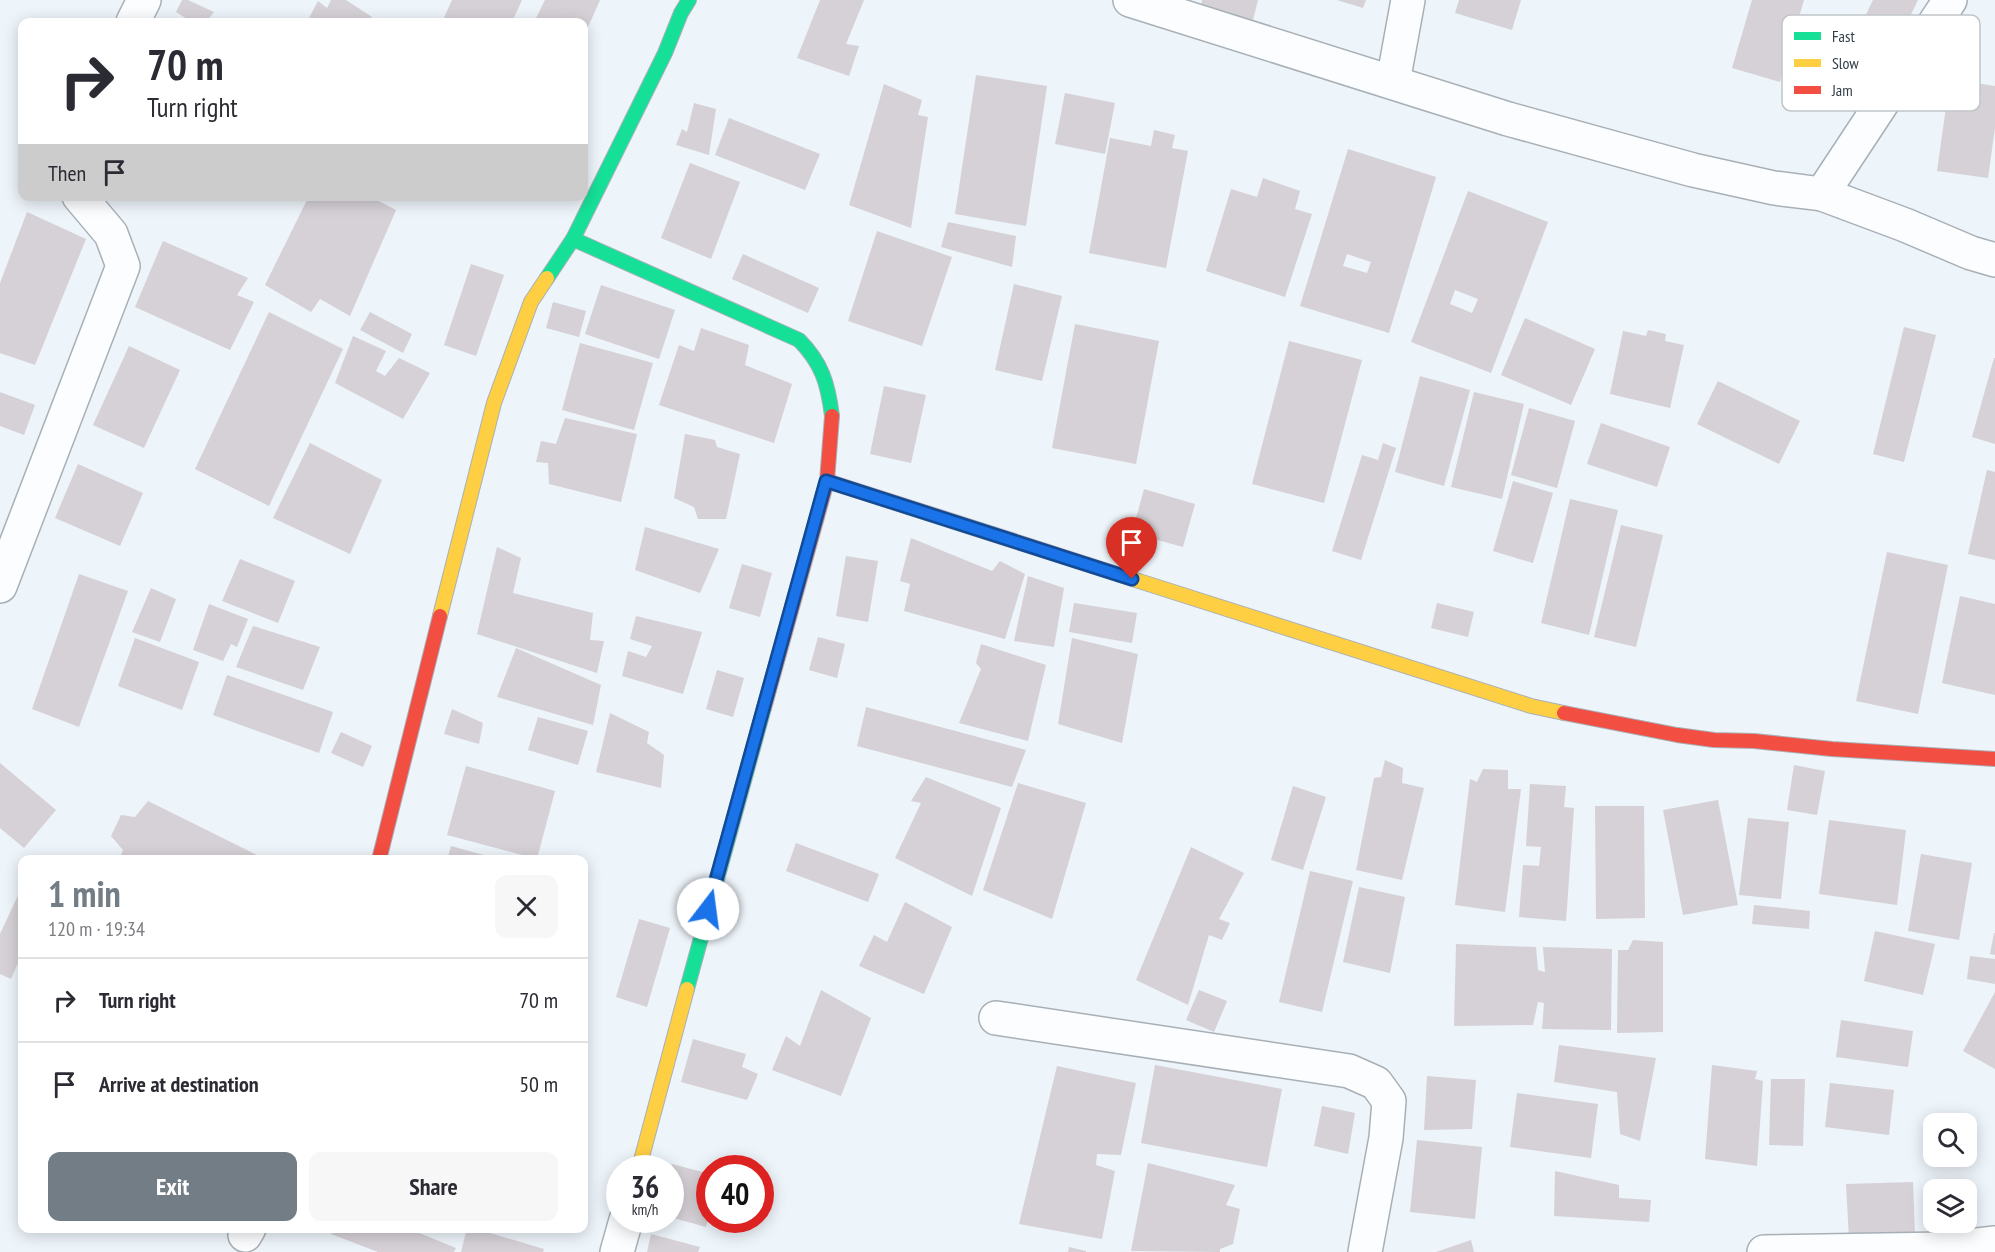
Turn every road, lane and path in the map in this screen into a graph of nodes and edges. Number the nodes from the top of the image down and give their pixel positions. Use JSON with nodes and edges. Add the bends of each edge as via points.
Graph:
{"nodes":[{"id":1,"x":144,"y":0,"type":"edge"},
{"id":2,"x":690,"y":0,"type":"edge"},
{"id":3,"x":1130,"y":0,"type":"edge"},
{"id":4,"x":1408,"y":0,"type":"edge"},
{"id":5,"x":1950,"y":0,"type":"edge"},
{"id":6,"x":1940,"y":15,"type":"edge"},
{"id":7,"x":135,"y":18,"type":"edge"},
{"id":8,"x":1393,"y":82,"type":"junction"},
{"id":9,"x":1877,"y":111,"type":"edge"},
{"id":10,"x":1822,"y":194,"type":"junction"},
{"id":11,"x":83,"y":201,"type":"edge"},
{"id":12,"x":573,"y":238,"type":"junction"},
{"id":13,"x":1995,"y":260,"type":"edge"},
{"id":14,"x":826,"y":481,"type":"junction"},
{"id":15,"x":0,"y":586,"type":"edge"},
{"id":16,"x":1995,"y":759,"type":"edge"},
{"id":17,"x":380,"y":855,"type":"edge"},
{"id":18,"x":996,"y":1018,"type":"dead end"},
{"id":19,"x":642,"y":1155,"type":"edge"},
{"id":20,"x":622,"y":1233,"type":"edge"},
{"id":21,"x":1995,"y":1243,"type":"edge"},
{"id":22,"x":617,"y":1252,"type":"edge"},
{"id":23,"x":1365,"y":1252,"type":"edge"},
{"id":24,"x":1764,"y":1252,"type":"edge"}],
"edges":[{"from":1,"to":7,"type":"street"},
{"from":2,"to":12,"type":"street"},
{"from":3,"to":8,"type":"street"},
{"from":4,"to":8,"type":"street"},
{"from":5,"to":6,"type":"street"},
{"from":8,"to":10,"type":"street","via":[[1508,119],[1693,170]]},
{"from":9,"to":10,"type":"street"},
{"from":10,"to":13,"type":"street"},
{"from":11,"to":15,"type":"street","via":[[111,234],[123,266]]},
{"from":12,"to":14,"type":"street","via":[[799,340],[814,355],[823,374],[832,415]]},
{"from":12,"to":17,"type":"street","via":[[531,302],[494,403]]},
{"from":14,"to":16,"type":"street","via":[[1531,706],[1714,740]]},
{"from":14,"to":19,"type":"street"},
{"from":18,"to":23,"type":"street","via":[[1349,1071],[1376,1083],[1389,1101]]},
{"from":20,"to":22,"type":"street"},
{"from":21,"to":24,"type":"street","via":[[1943,1249]]}]}
